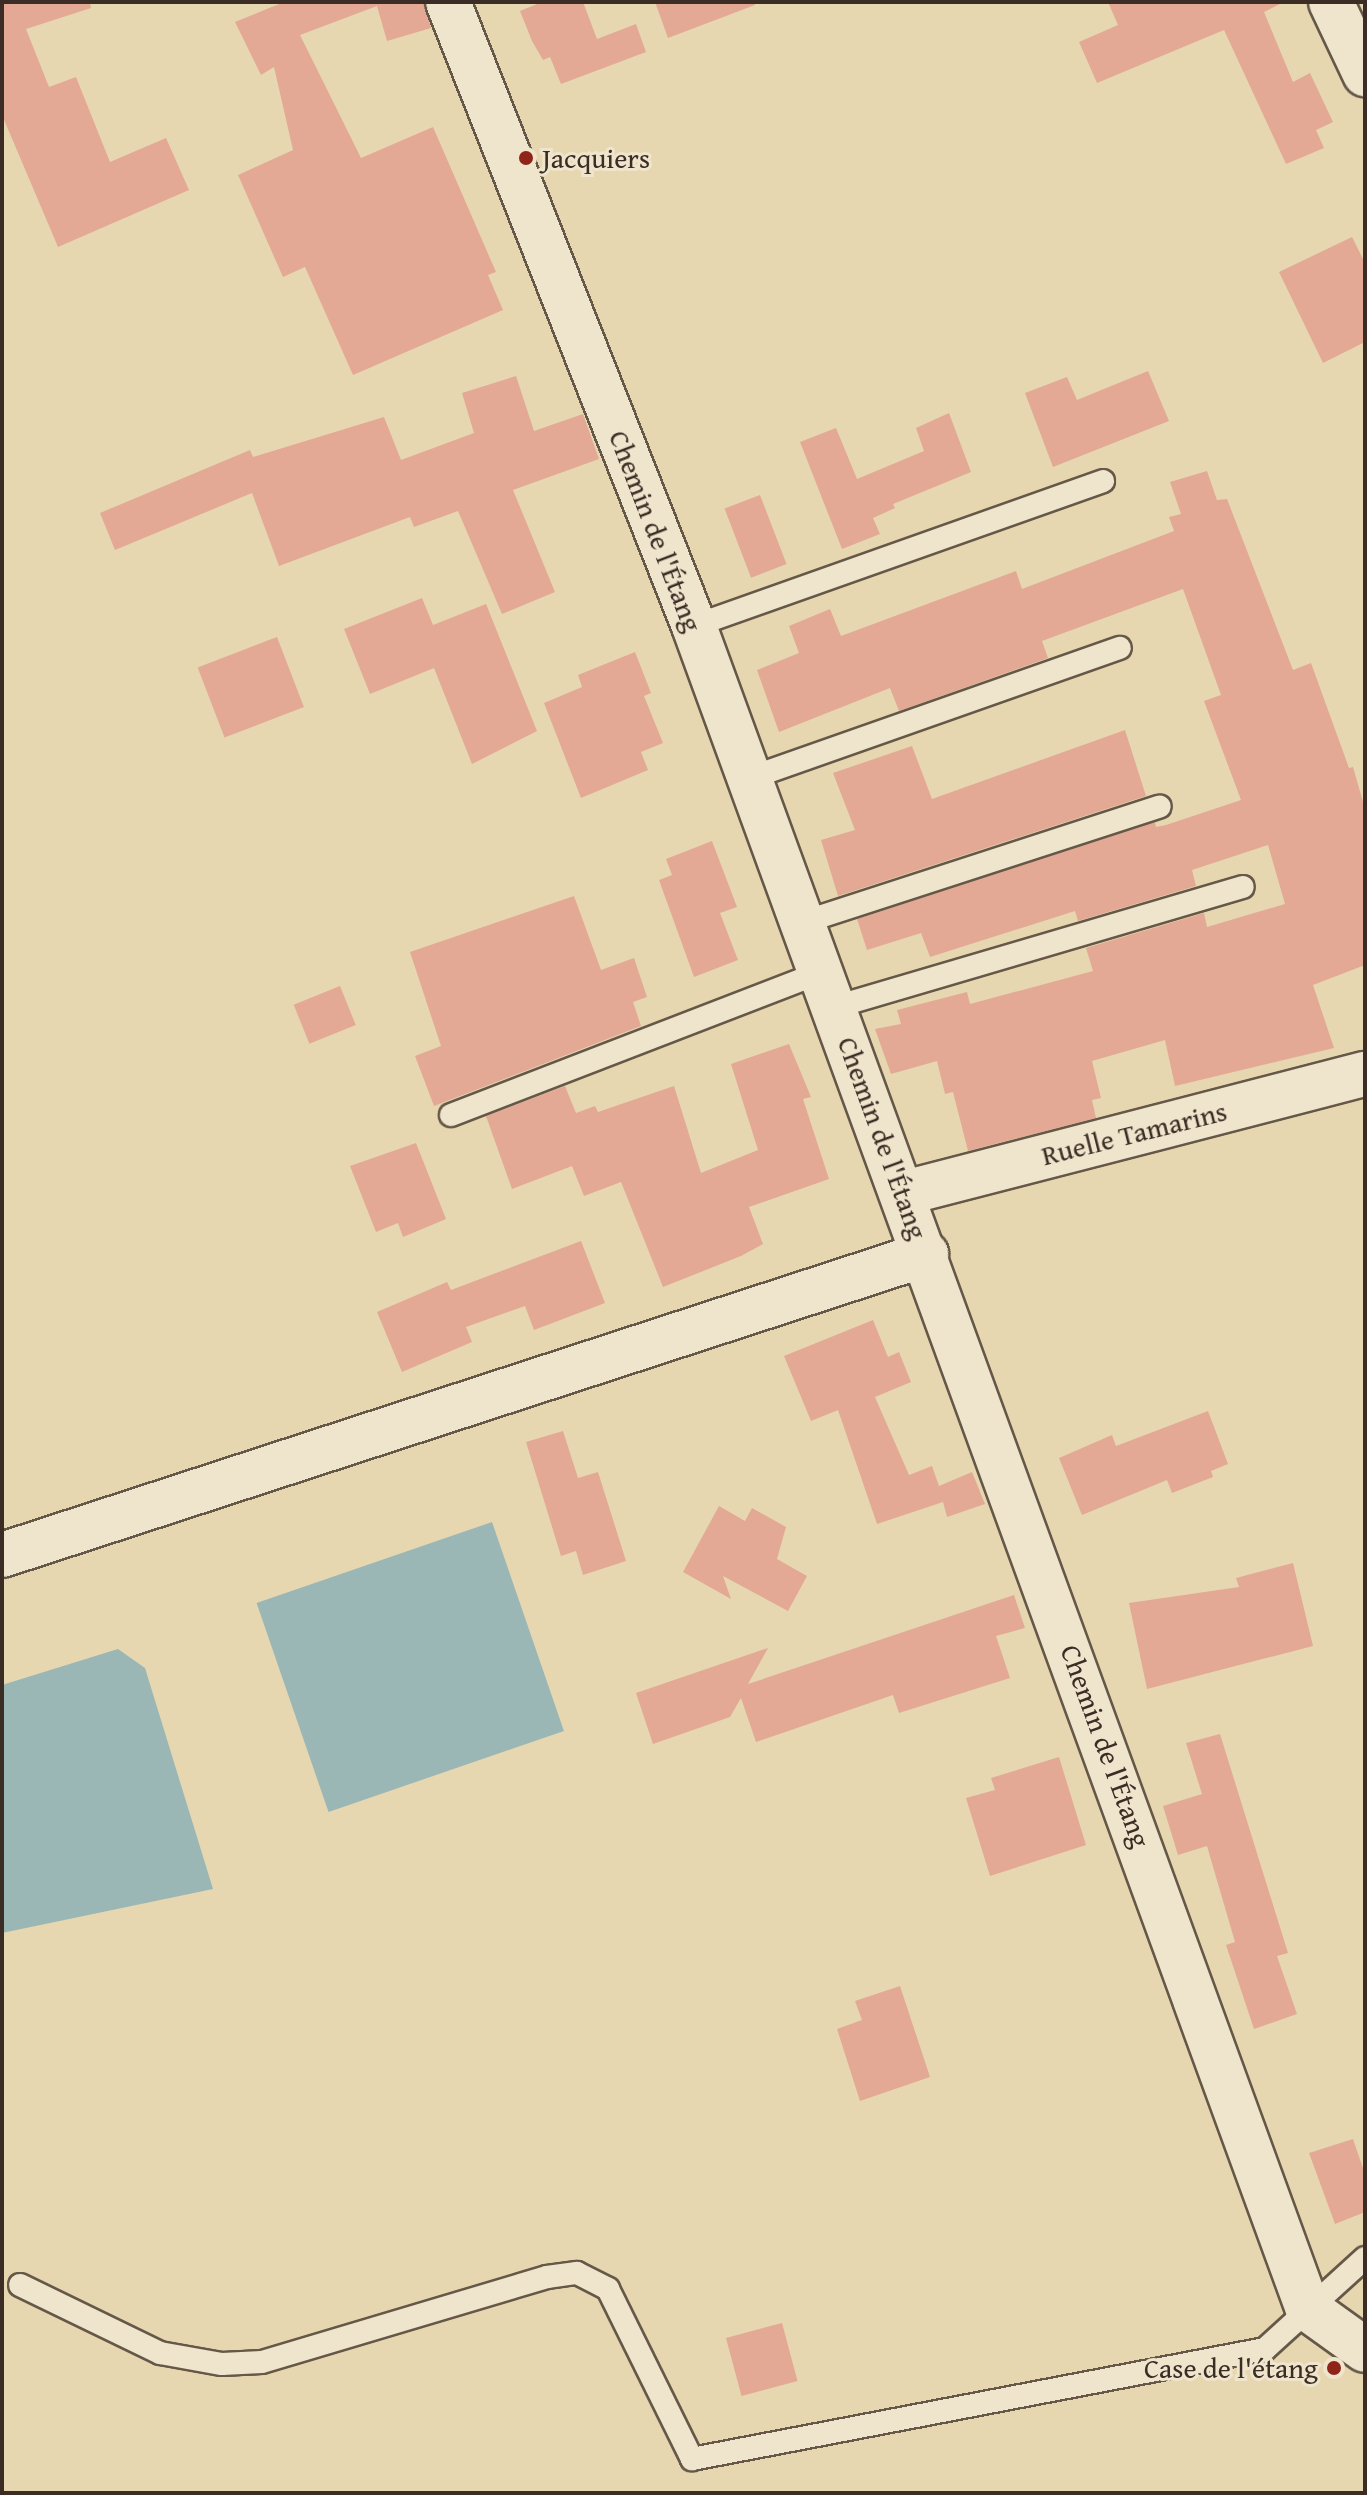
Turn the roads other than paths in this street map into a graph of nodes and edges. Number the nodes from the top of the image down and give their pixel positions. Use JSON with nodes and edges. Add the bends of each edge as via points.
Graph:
{"nodes":[{"id":1,"x":448,"y":2,"type":"edge"},
{"id":2,"x":1331,"y":2,"type":"edge"},
{"id":3,"x":1365,"y":74,"type":"edge"},
{"id":4,"x":1103,"y":481,"type":"dead end"},
{"id":5,"x":694,"y":626,"type":"junction"},
{"id":6,"x":1120,"y":648,"type":"dead end"},
{"id":7,"x":750,"y":778,"type":"junction"},
{"id":8,"x":1160,"y":806,"type":"dead end"},
{"id":9,"x":1243,"y":887,"type":"dead end"},
{"id":10,"x":804,"y":922,"type":"junction"},
{"id":11,"x":828,"y":990,"type":"junction"},
{"id":12,"x":1365,"y":1074,"type":"edge"},
{"id":13,"x":451,"y":1115,"type":"dead end"},
{"id":14,"x":904,"y":1193,"type":"junction"},
{"id":15,"x":926,"y":1254,"type":"junction"},
{"id":16,"x":2,"y":1555,"type":"edge"},
{"id":17,"x":1365,"y":2258,"type":"edge"},
{"id":18,"x":20,"y":2285,"type":"dead end"},
{"id":19,"x":1305,"y":2295,"type":"junction"},
{"id":20,"x":1365,"y":2350,"type":"edge"}],
"edges":[{"from":1,"to":5,"type":"street","name":"Chemin de l'Étang"},
{"from":2,"to":3,"type":"street"},
{"from":4,"to":5,"type":"lane"},
{"from":5,"to":7,"type":"street","name":"Chemin de l'Étang"},
{"from":6,"to":7,"type":"lane"},
{"from":7,"to":10,"type":"street","name":"Chemin de l'Étang"},
{"from":8,"to":10,"type":"lane"},
{"from":9,"to":11,"type":"lane"},
{"from":10,"to":11,"type":"street","name":"Chemin de l'Étang"},
{"from":11,"to":13,"type":"lane"},
{"from":11,"to":14,"type":"street","name":"Chemin de l'Étang"},
{"from":12,"to":14,"type":"street","name":"Ruelle Tamarins"},
{"from":14,"to":15,"type":"street","name":"Chemin de l'Étang"},
{"from":15,"to":16,"type":"street"},
{"from":15,"to":19,"type":"street","name":"Chemin de l'Étang"},
{"from":17,"to":19,"type":"lane"},
{"from":18,"to":19,"type":"lane","via":[[160,2353],[222,2364],[262,2362],[547,2277],[577,2273],[608,2289],[692,2459],[1265,2349]]},
{"from":19,"to":20,"type":"street"}]}
